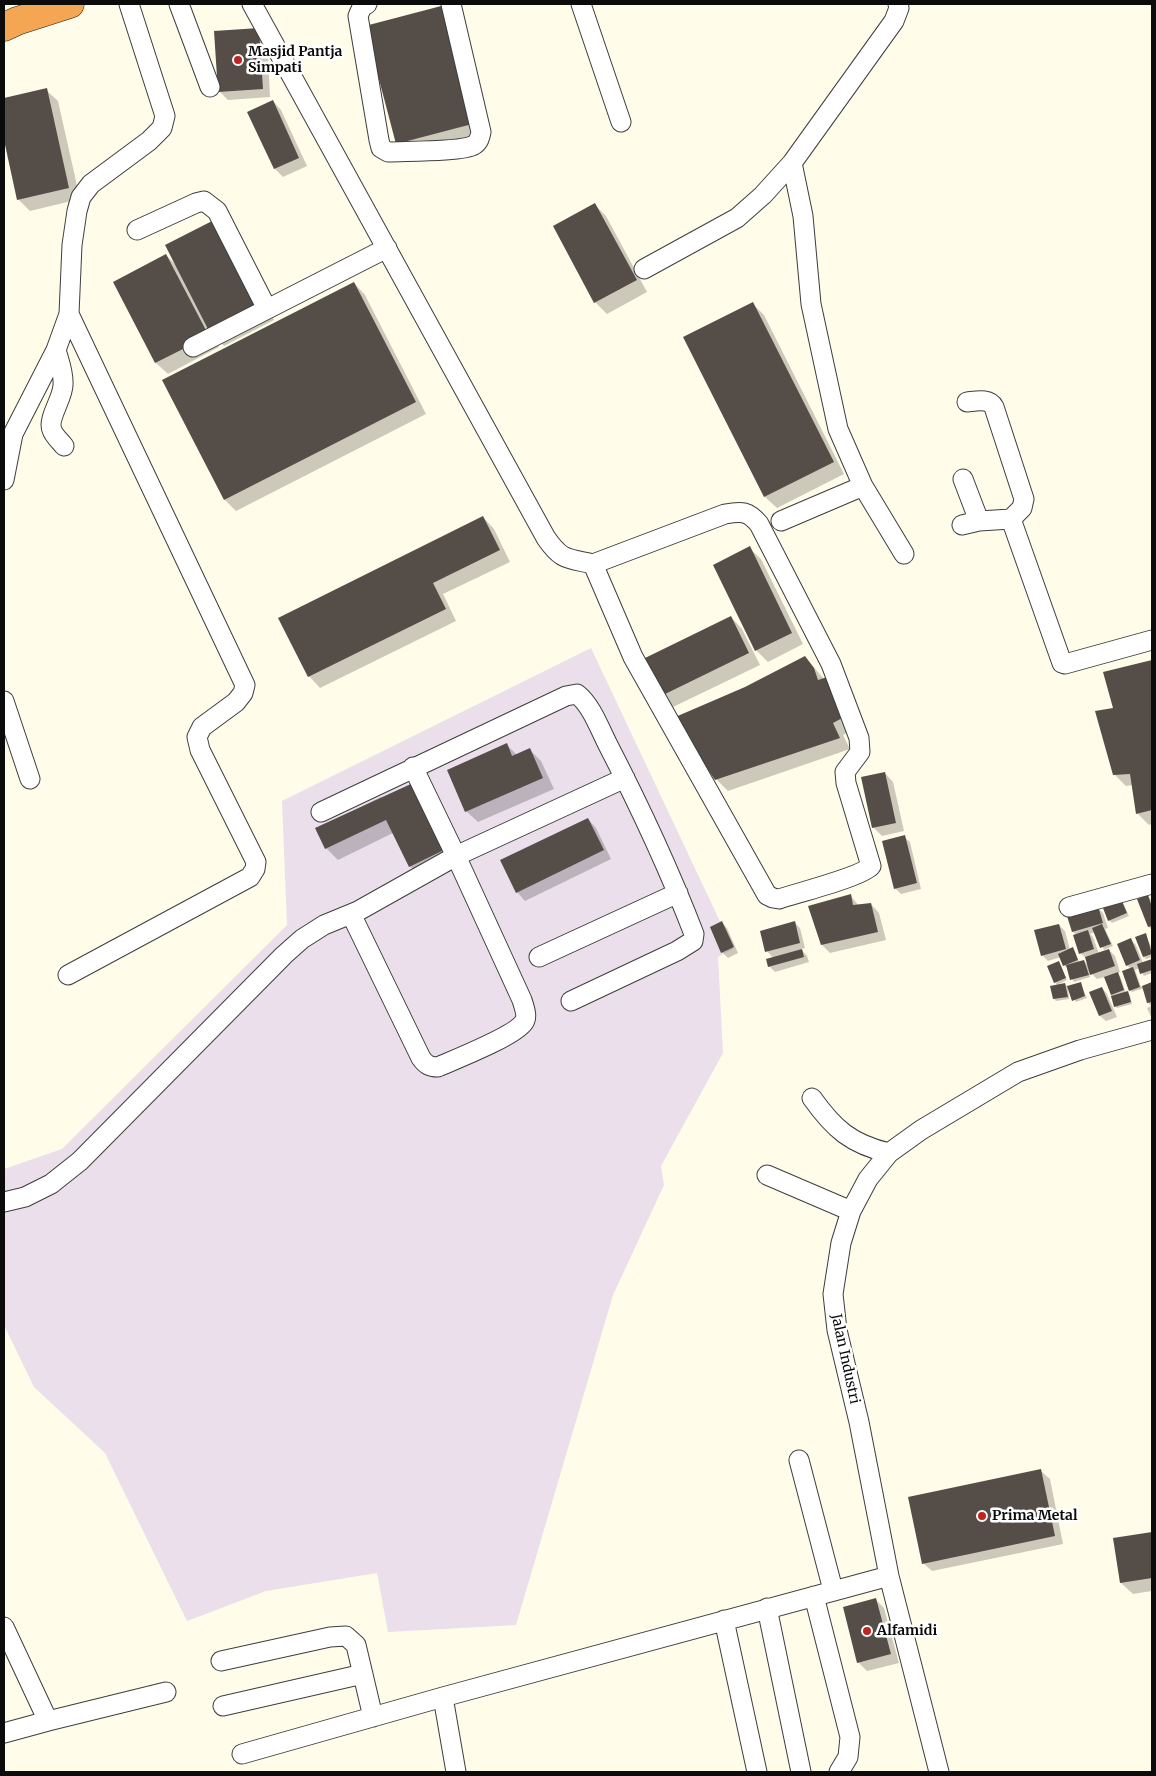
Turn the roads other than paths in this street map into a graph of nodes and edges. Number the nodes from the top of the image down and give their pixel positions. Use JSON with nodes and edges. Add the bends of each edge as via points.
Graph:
{"nodes":[{"id":1,"x":129,"y":4,"type":"edge"},
{"id":2,"x":179,"y":4,"type":"edge"},
{"id":3,"x":252,"y":4,"type":"edge"},
{"id":4,"x":367,"y":4,"type":"edge"},
{"id":5,"x":451,"y":4,"type":"edge"},
{"id":6,"x":581,"y":4,"type":"edge"},
{"id":7,"x":898,"y":4,"type":"edge"},
{"id":8,"x":63,"y":5,"type":"edge"},
{"id":9,"x":4,"y":27,"type":"edge"},
{"id":10,"x":210,"y":87,"type":"dead end"},
{"id":11,"x":621,"y":122,"type":"dead end"},
{"id":12,"x":792,"y":163,"type":"junction"},
{"id":13,"x":137,"y":230,"type":"dead end"},
{"id":14,"x":388,"y":248,"type":"junction"},
{"id":15,"x":644,"y":269,"type":"dead end"},
{"id":16,"x":267,"y":309,"type":"junction"},
{"id":17,"x":70,"y":314,"type":"junction"},
{"id":18,"x":193,"y":347,"type":"dead end"},
{"id":19,"x":56,"y":350,"type":"junction"},
{"id":20,"x":967,"y":402,"type":"dead end"},
{"id":21,"x":64,"y":446,"type":"dead end"},
{"id":22,"x":963,"y":479,"type":"dead end"},
{"id":23,"x":4,"y":480,"type":"edge"},
{"id":24,"x":863,"y":486,"type":"junction"},
{"id":25,"x":1011,"y":519,"type":"junction"},
{"id":26,"x":781,"y":521,"type":"dead end"},
{"id":27,"x":904,"y":554,"type":"dead end"},
{"id":28,"x":593,"y":564,"type":"junction"},
{"id":29,"x":1152,"y":640,"type":"edge"},
{"id":30,"x":4,"y":701,"type":"edge"},
{"id":31,"x":413,"y":767,"type":"junction"},
{"id":32,"x":625,"y":778,"type":"junction"},
{"id":33,"x":30,"y":779,"type":"dead end"},
{"id":34,"x":320,"y":812,"type":"dead end"},
{"id":35,"x":456,"y":856,"type":"junction"},
{"id":36,"x":1152,"y":884,"type":"edge"},
{"id":37,"x":678,"y":893,"type":"junction"},
{"id":38,"x":1069,"y":908,"type":"dead end"},
{"id":39,"x":351,"y":914,"type":"junction"},
{"id":40,"x":539,"y":957,"type":"dead end"},
{"id":41,"x":68,"y":975,"type":"dead end"},
{"id":42,"x":571,"y":1001,"type":"dead end"},
{"id":43,"x":1152,"y":1030,"type":"edge"},
{"id":44,"x":812,"y":1098,"type":"dead end"},
{"id":45,"x":889,"y":1153,"type":"junction"},
{"id":46,"x":767,"y":1175,"type":"dead end"},
{"id":47,"x":4,"y":1202,"type":"edge"},
{"id":48,"x":851,"y":1211,"type":"junction"},
{"id":49,"x":799,"y":1460,"type":"dead end"},
{"id":50,"x":889,"y":1576,"type":"junction"},
{"id":51,"x":833,"y":1590,"type":"junction"},
{"id":52,"x":814,"y":1596,"type":"junction"},
{"id":53,"x":767,"y":1608,"type":"junction"},
{"id":54,"x":724,"y":1620,"type":"junction"},
{"id":55,"x":4,"y":1627,"type":"edge"},
{"id":56,"x":221,"y":1661,"type":"dead end"},
{"id":57,"x":363,"y":1674,"type":"junction"},
{"id":58,"x":166,"y":1692,"type":"dead end"},
{"id":59,"x":443,"y":1697,"type":"junction"},
{"id":60,"x":223,"y":1706,"type":"dead end"},
{"id":61,"x":373,"y":1718,"type":"junction"},
{"id":62,"x":48,"y":1720,"type":"junction"},
{"id":63,"x":4,"y":1733,"type":"edge"},
{"id":64,"x":242,"y":1754,"type":"dead end"},
{"id":65,"x":456,"y":1772,"type":"edge"},
{"id":66,"x":757,"y":1772,"type":"edge"},
{"id":67,"x":801,"y":1772,"type":"edge"},
{"id":68,"x":840,"y":1772,"type":"edge"},
{"id":69,"x":940,"y":1772,"type":"edge"}],
"edges":[{"from":1,"to":17,"type":"street","via":[[165,116],[162,128],[149,141],[91,184],[81,197],[72,245]]},
{"from":2,"to":10,"type":"street"},
{"from":3,"to":14,"type":"street"},
{"from":4,"to":5,"type":"street","via":[[358,16],[379,140],[381,148],[388,152],[462,148],[474,145],[480,139]]},
{"from":6,"to":11,"type":"street"},
{"from":7,"to":12,"type":"street","via":[[894,21]]},
{"from":8,"to":9,"type":"highway"},
{"from":12,"to":15,"type":"street","via":[[737,218]]},
{"from":12,"to":24,"type":"street","via":[[803,216],[811,304],[829,393],[838,428]]},
{"from":13,"to":16,"type":"street","via":[[196,203],[204,201],[212,205]]},
{"from":14,"to":16,"type":"street"},
{"from":14,"to":28,"type":"street","via":[[546,538],[563,557]]},
{"from":16,"to":18,"type":"street"},
{"from":17,"to":19,"type":"street"},
{"from":17,"to":41,"type":"street","via":[[245,685],[236,702],[202,728],[197,737],[200,750],[256,862],[250,877]]},
{"from":19,"to":21,"type":"street","via":[[64,384],[50,424]]},
{"from":19,"to":23,"type":"street","via":[[13,434]]},
{"from":20,"to":25,"type":"street","via":[[992,402],[1024,499],[1022,508]]},
{"from":22,"to":25,"type":"street","via":[[970,523]]},
{"from":24,"to":26,"type":"street"},
{"from":24,"to":27,"type":"street"},
{"from":25,"to":29,"type":"street","via":[[1062,663]]},
{"from":28,"to":28,"type":"street","via":[[633,657],[767,895],[779,899],[869,869],[871,866],[845,772],[860,752],[859,738],[831,664],[759,524],[750,515],[726,514]]},
{"from":30,"to":33,"type":"street"},
{"from":31,"to":32,"type":"street","via":[[566,696],[577,694],[589,708]]},
{"from":31,"to":34,"type":"street"},
{"from":31,"to":35,"type":"street"},
{"from":32,"to":35,"type":"street"},
{"from":32,"to":37,"type":"street"},
{"from":35,"to":39,"type":"street"},
{"from":35,"to":39,"type":"street","via":[[526,1013],[518,1028],[499,1040],[438,1067],[426,1065]]},
{"from":36,"to":38,"type":"street"},
{"from":37,"to":40,"type":"street"},
{"from":37,"to":42,"type":"street","via":[[694,934],[693,941]]},
{"from":39,"to":47,"type":"street","via":[[302,939],[80,1161],[51,1184],[25,1197]]},
{"from":43,"to":45,"type":"street","name":"Jalan Industri","via":[[1018,1072]]},
{"from":44,"to":45,"type":"street","via":[[839,1130],[868,1148]]},
{"from":45,"to":48,"type":"street","name":"Jalan Industri","via":[[868,1179]]},
{"from":46,"to":48,"type":"street"},
{"from":48,"to":50,"type":"street","name":"Jalan Industri","via":[[841,1243],[835,1280],[835,1314]]},
{"from":49,"to":51,"type":"street"},
{"from":50,"to":51,"type":"street"},
{"from":50,"to":69,"type":"street","name":"Jalan Industri"},
{"from":51,"to":52,"type":"street"},
{"from":52,"to":53,"type":"street"},
{"from":52,"to":68,"type":"street","via":[[850,1737],[848,1757]]},
{"from":53,"to":54,"type":"street"},
{"from":53,"to":67,"type":"street"},
{"from":54,"to":59,"type":"street"},
{"from":54,"to":66,"type":"street"},
{"from":55,"to":62,"type":"street"},
{"from":56,"to":57,"type":"street","via":[[346,1636],[356,1645]]},
{"from":57,"to":60,"type":"street"},
{"from":57,"to":61,"type":"street"},
{"from":58,"to":62,"type":"street"},
{"from":59,"to":61,"type":"street"},
{"from":59,"to":65,"type":"street"},
{"from":61,"to":64,"type":"street"},
{"from":62,"to":63,"type":"street"}]}
